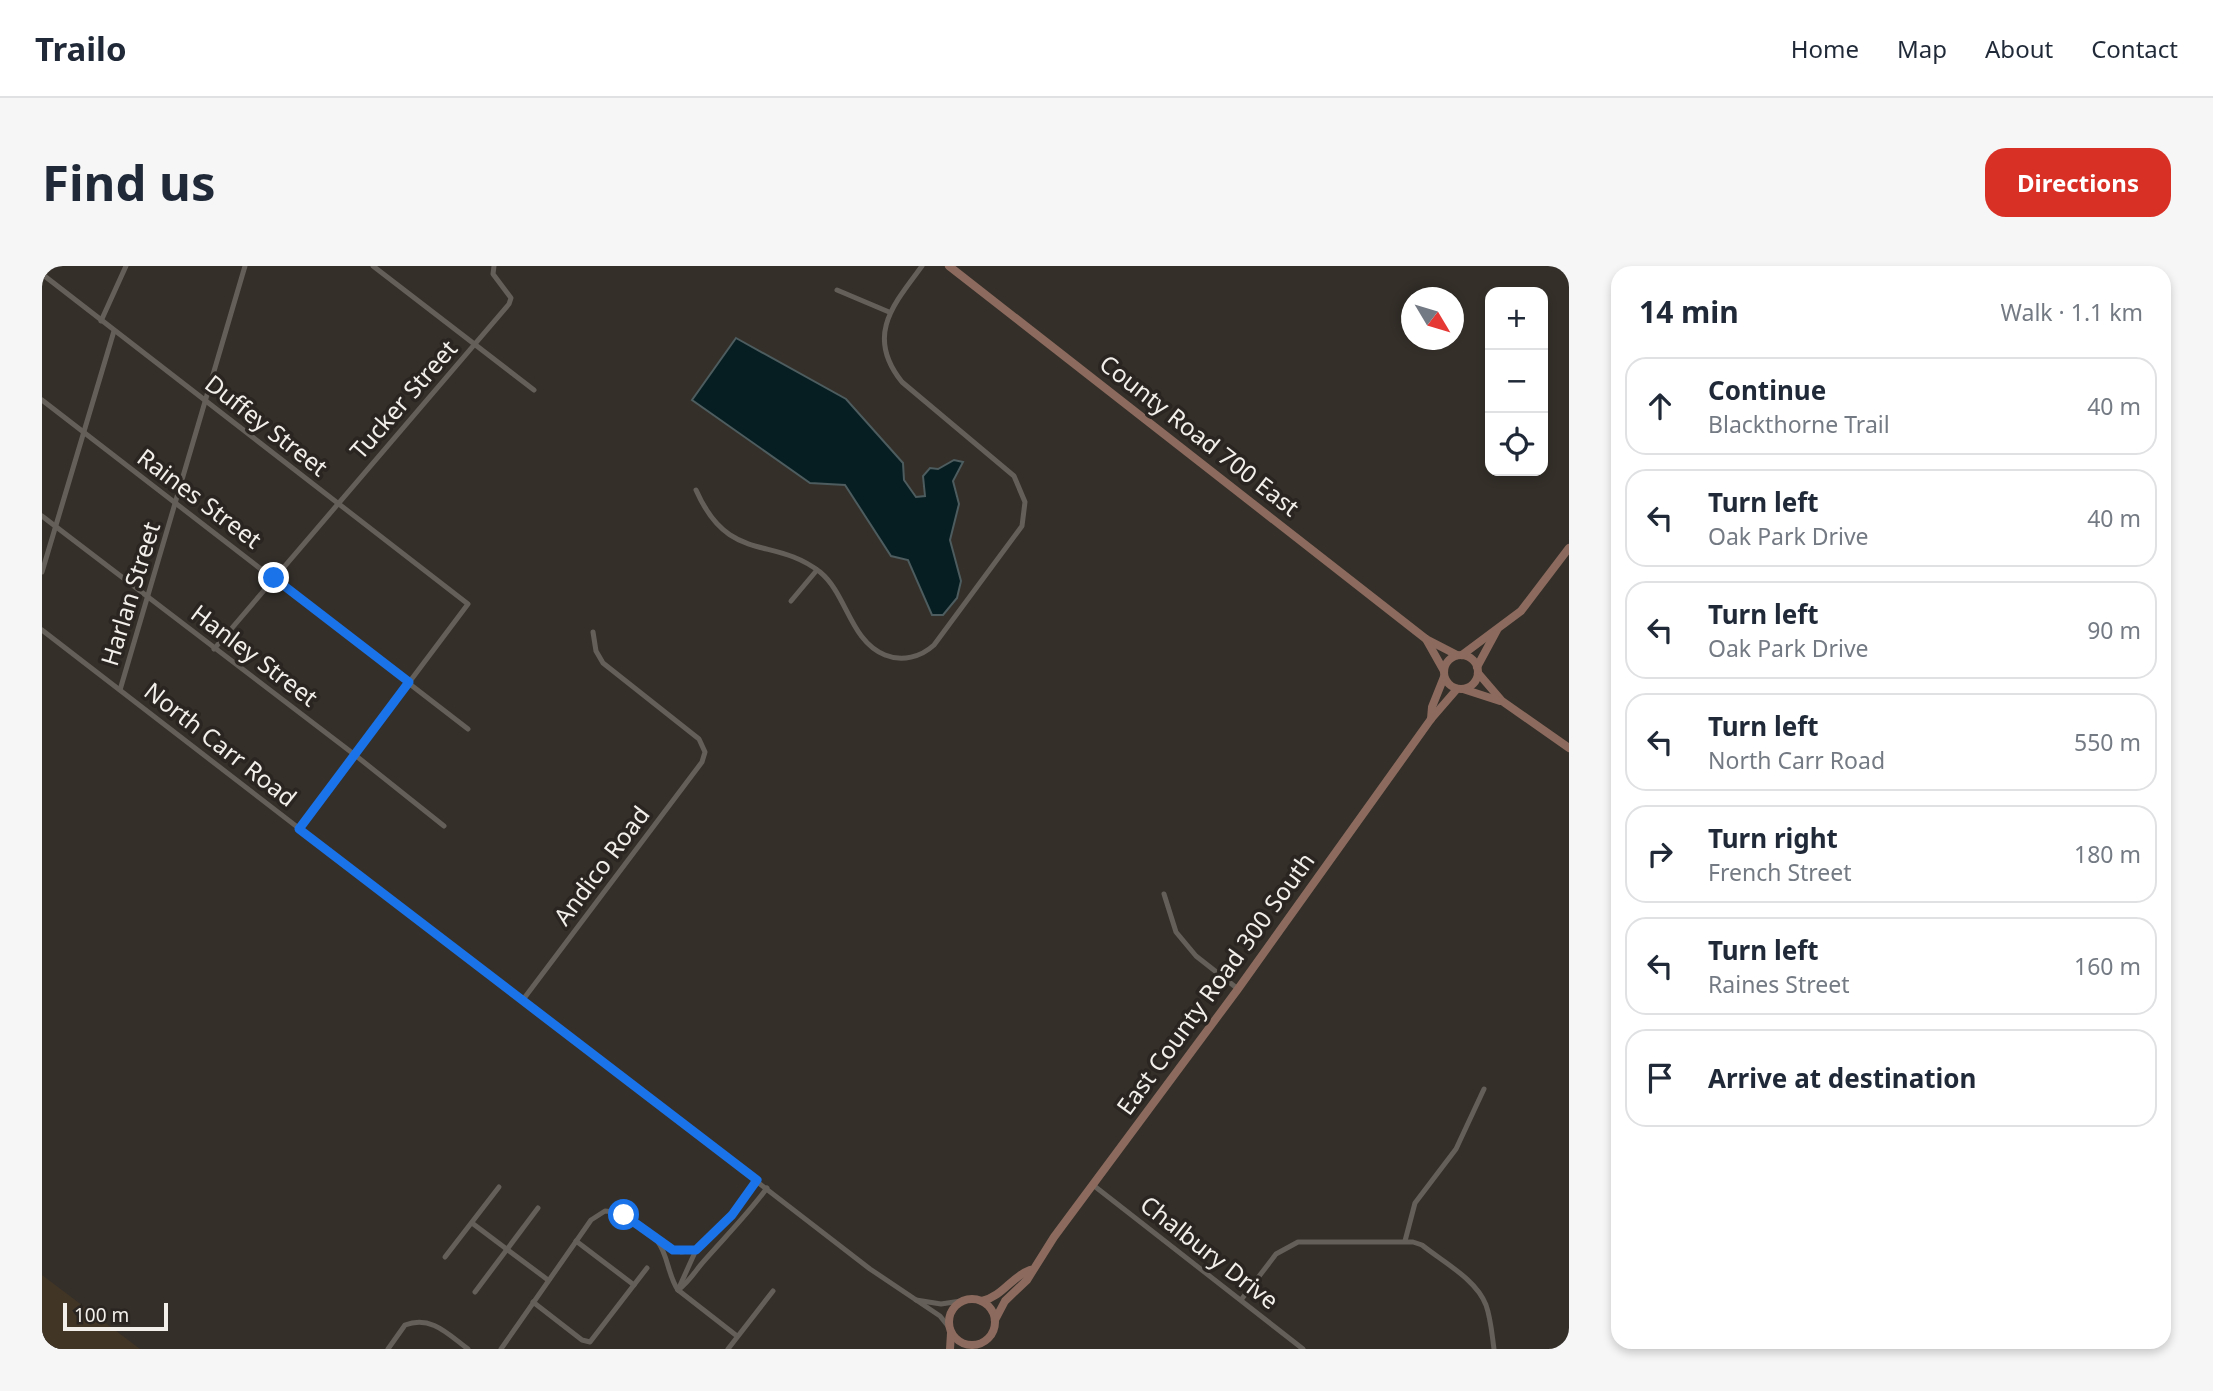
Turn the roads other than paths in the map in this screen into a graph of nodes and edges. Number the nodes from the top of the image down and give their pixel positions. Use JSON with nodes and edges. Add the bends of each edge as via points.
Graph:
{"nodes":[{"id":1,"x":126,"y":266,"type":"edge"},
{"id":2,"x":245,"y":266,"type":"edge"},
{"id":3,"x":373,"y":266,"type":"edge"},
{"id":4,"x":494,"y":266,"type":"edge"},
{"id":5,"x":922,"y":266,"type":"edge"},
{"id":6,"x":948,"y":266,"type":"edge"},
{"id":7,"x":42,"y":274,"type":"edge"},
{"id":8,"x":837,"y":290,"type":"dead end"},
{"id":9,"x":889,"y":312,"type":"junction"},
{"id":10,"x":101,"y":321,"type":"junction"},
{"id":11,"x":114,"y":331,"type":"junction"},
{"id":12,"x":475,"y":345,"type":"junction"},
{"id":13,"x":534,"y":390,"type":"dead end"},
{"id":14,"x":42,"y":400,"type":"edge"},
{"id":15,"x":206,"y":401,"type":"junction"},
{"id":16,"x":82,"y":432,"type":"junction"},
{"id":17,"x":696,"y":490,"type":"dead end"},
{"id":18,"x":176,"y":502,"type":"junction"},
{"id":19,"x":338,"y":504,"type":"junction"},
{"id":20,"x":42,"y":516,"type":"edge"},
{"id":21,"x":55,"y":526,"type":"junction"},
{"id":22,"x":1569,"y":548,"type":"edge"},
{"id":23,"x":817,"y":570,"type":"junction"},
{"id":24,"x":42,"y":572,"type":"edge"},
{"id":25,"x":274,"y":578,"type":"junction"},
{"id":26,"x":149,"y":597,"type":"junction"},
{"id":27,"x":791,"y":601,"type":"dead end"},
{"id":28,"x":42,"y":630,"type":"edge"},
{"id":29,"x":1497,"y":630,"type":"junction"},
{"id":30,"x":593,"y":632,"type":"dead end"},
{"id":31,"x":1426,"y":639,"type":"junction"},
{"id":32,"x":214,"y":649,"type":"junction"},
{"id":33,"x":1459,"y":655,"type":"junction"},
{"id":34,"x":1478,"y":670,"type":"junction"},
{"id":35,"x":1444,"y":674,"type":"junction"},
{"id":36,"x":409,"y":682,"type":"junction"},
{"id":37,"x":1460,"y":689,"type":"junction"},
{"id":38,"x":120,"y":690,"type":"junction"},
{"id":39,"x":1502,"y":701,"type":"junction"},
{"id":40,"x":1431,"y":719,"type":"junction"},
{"id":41,"x":468,"y":729,"type":"dead end"},
{"id":42,"x":1569,"y":748,"type":"edge"},
{"id":43,"x":355,"y":755,"type":"junction"},
{"id":44,"x":444,"y":826,"type":"dead end"},
{"id":45,"x":299,"y":829,"type":"junction"},
{"id":46,"x":1164,"y":894,"type":"dead end"},
{"id":47,"x":1238,"y":989,"type":"junction"},
{"id":48,"x":522,"y":1001,"type":"junction"},
{"id":49,"x":1484,"y":1089,"type":"dead end"},
{"id":50,"x":757,"y":1180,"type":"junction"},
{"id":51,"x":1093,"y":1185,"type":"junction"},
{"id":52,"x":499,"y":1187,"type":"dead end"},
{"id":53,"x":767,"y":1188,"type":"junction"},
{"id":54,"x":538,"y":1208,"type":"dead end"},
{"id":55,"x":472,"y":1223,"type":"junction"},
{"id":56,"x":576,"y":1241,"type":"junction"},
{"id":57,"x":1405,"y":1241,"type":"junction"},
{"id":58,"x":660,"y":1243,"type":"junction"},
{"id":59,"x":507,"y":1250,"type":"junction"},
{"id":60,"x":696,"y":1250,"type":"junction"},
{"id":61,"x":445,"y":1257,"type":"dead end"},
{"id":62,"x":647,"y":1268,"type":"dead end"},
{"id":63,"x":1030,"y":1270,"type":"junction"},
{"id":64,"x":548,"y":1280,"type":"junction"},
{"id":65,"x":634,"y":1285,"type":"junction"},
{"id":66,"x":678,"y":1290,"type":"junction"},
{"id":67,"x":773,"y":1291,"type":"dead end"},
{"id":68,"x":475,"y":1292,"type":"dead end"},
{"id":69,"x":910,"y":1298,"type":"junction"},
{"id":70,"x":1241,"y":1300,"type":"junction"},
{"id":71,"x":961,"y":1301,"type":"junction"},
{"id":72,"x":982,"y":1301,"type":"junction"},
{"id":73,"x":533,"y":1302,"type":"junction"},
{"id":74,"x":995,"y":1320,"type":"junction"},
{"id":75,"x":950,"y":1329,"type":"junction"},
{"id":76,"x":737,"y":1336,"type":"junction"},
{"id":77,"x":969,"y":1347,"type":"edge"},
{"id":78,"x":388,"y":1349,"type":"edge"},
{"id":79,"x":468,"y":1349,"type":"edge"},
{"id":80,"x":501,"y":1349,"type":"edge"},
{"id":81,"x":728,"y":1349,"type":"edge"},
{"id":82,"x":950,"y":1349,"type":"edge"},
{"id":83,"x":1303,"y":1349,"type":"edge"},
{"id":84,"x":1494,"y":1349,"type":"edge"}],
"edges":[{"from":1,"to":10,"type":"street"},
{"from":2,"to":15,"type":"street","name":"Harlan Street"},
{"from":3,"to":12,"type":"street"},
{"from":4,"to":12,"type":"street","name":"Tucker Street","via":[[493,274],[511,298]]},
{"from":5,"to":9,"type":"street"},
{"from":6,"to":31,"type":"street","name":"County Road 700 East"},
{"from":7,"to":10,"type":"street","name":"Duffey Street"},
{"from":8,"to":9,"type":"street"},
{"from":9,"to":23,"type":"street","via":[[884,338],[896,374],[1014,476],[1024,494],[1024,521],[940,638],[913,657],[895,658],[873,648],[836,589]]},
{"from":10,"to":11,"type":"street","name":"Duffey Street"},
{"from":11,"to":15,"type":"street","name":"Duffey Street"},
{"from":11,"to":16,"type":"street"},
{"from":12,"to":13,"type":"street"},
{"from":12,"to":19,"type":"street","name":"Tucker Street"},
{"from":14,"to":16,"type":"street","name":"Raines Street"},
{"from":15,"to":18,"type":"street","name":"Harlan Street"},
{"from":15,"to":19,"type":"street","name":"Duffey Street"},
{"from":16,"to":18,"type":"street","name":"Raines Street"},
{"from":16,"to":21,"type":"street"},
{"from":17,"to":23,"type":"street","via":[[703,507],[737,541]]},
{"from":18,"to":25,"type":"street","name":"Raines Street"},
{"from":18,"to":26,"type":"street","name":"Harlan Street"},
{"from":19,"to":25,"type":"street","name":"Tucker Street"},
{"from":19,"to":36,"type":"street","name":"Duffey Street","via":[[468,604]]},
{"from":20,"to":21,"type":"street","name":"Hanley Street"},
{"from":21,"to":24,"type":"street"},
{"from":21,"to":26,"type":"street","name":"Hanley Street"},
{"from":22,"to":29,"type":"street","via":[[1521,611]]},
{"from":23,"to":27,"type":"street"},
{"from":25,"to":32,"type":"street","name":"Tucker Street"},
{"from":25,"to":36,"type":"street","name":"Raines Street"},
{"from":26,"to":32,"type":"street","name":"Hanley Street"},
{"from":26,"to":38,"type":"street","name":"Harlan Street"},
{"from":28,"to":38,"type":"street","name":"North Carr Road"},
{"from":29,"to":33,"type":"street"},
{"from":29,"to":34,"type":"street"},
{"from":30,"to":48,"type":"street","name":"Andico Road","via":[[603,663],[699,739],[705,749],[702,762]]},
{"from":31,"to":33,"type":"street","name":"County Road 700 East"},
{"from":31,"to":35,"type":"street","name":"County Road 700 East"},
{"from":32,"to":43,"type":"street","name":"Hanley Street"},
{"from":33,"to":34,"type":"street","via":[[1472,659]]},
{"from":33,"to":35,"type":"street","via":[[1448,661]]},
{"from":34,"to":37,"type":"street","via":[[1474,684]]},
{"from":34,"to":39,"type":"street"},
{"from":35,"to":37,"type":"street"},
{"from":35,"to":40,"type":"street","name":"East County Road 300 South"},
{"from":36,"to":41,"type":"street","name":"Raines Street"},
{"from":36,"to":43,"type":"street"},
{"from":37,"to":39,"type":"street"},
{"from":37,"to":40,"type":"street","name":"East County Road 300 South"},
{"from":38,"to":45,"type":"street","name":"North Carr Road"},
{"from":39,"to":42,"type":"street"},
{"from":40,"to":47,"type":"street","name":"East County Road 300 South"},
{"from":43,"to":44,"type":"street","name":"Hanley Street"},
{"from":43,"to":45,"type":"street"},
{"from":45,"to":48,"type":"street","name":"North Carr Road"},
{"from":46,"to":47,"type":"street","via":[[1176,932],[1196,956]]},
{"from":47,"to":51,"type":"street","name":"East County Road 300 South"},
{"from":48,"to":50,"type":"street","name":"North Carr Road"},
{"from":49,"to":57,"type":"street","via":[[1456,1149],[1415,1203]]},
{"from":50,"to":53,"type":"street","name":"North Carr Road"},
{"from":50,"to":60,"type":"street","via":[[732,1215]]},
{"from":51,"to":63,"type":"street","name":"East County Road 300 South"},
{"from":51,"to":70,"type":"street","name":"Chalbury Drive"},
{"from":52,"to":55,"type":"street"},
{"from":53,"to":66,"type":"street"},
{"from":53,"to":69,"type":"street","name":"North Carr Road"},
{"from":54,"to":59,"type":"street"},
{"from":55,"to":59,"type":"street"},
{"from":55,"to":61,"type":"street"},
{"from":56,"to":58,"type":"street","via":[[597,1215],[615,1211]]},
{"from":56,"to":64,"type":"street"},
{"from":56,"to":65,"type":"street"},
{"from":57,"to":70,"type":"street","via":[[1297,1242],[1276,1255]]},
{"from":57,"to":84,"type":"street","via":[[1422,1245],[1472,1284],[1487,1308]]},
{"from":58,"to":60,"type":"street","via":[[681,1252]]},
{"from":58,"to":66,"type":"street"},
{"from":59,"to":64,"type":"street"},
{"from":59,"to":68,"type":"street"},
{"from":60,"to":66,"type":"street"},
{"from":62,"to":65,"type":"street"},
{"from":63,"to":72,"type":"street","name":"East County Road 300 South"},
{"from":63,"to":74,"type":"street","name":"East County Road 300 South"},
{"from":64,"to":73,"type":"street"},
{"from":65,"to":73,"type":"street","via":[[590,1342]]},
{"from":66,"to":76,"type":"street"},
{"from":67,"to":76,"type":"street"},
{"from":69,"to":71,"type":"street","via":[[932,1303]]},
{"from":69,"to":75,"type":"street","name":"North Carr Road","via":[[940,1315]]},
{"from":70,"to":83,"type":"street","name":"Chalbury Drive"},
{"from":71,"to":72,"type":"street"},
{"from":71,"to":75,"type":"street","via":[[951,1311]]},
{"from":72,"to":74,"type":"street","via":[[989,1305]]},
{"from":73,"to":80,"type":"street"},
{"from":74,"to":77,"type":"street","via":[[989,1338]]},
{"from":75,"to":77,"type":"street"},
{"from":75,"to":82,"type":"street"},
{"from":76,"to":81,"type":"street"},
{"from":78,"to":79,"type":"street","via":[[405,1325],[424,1321]]}]}
